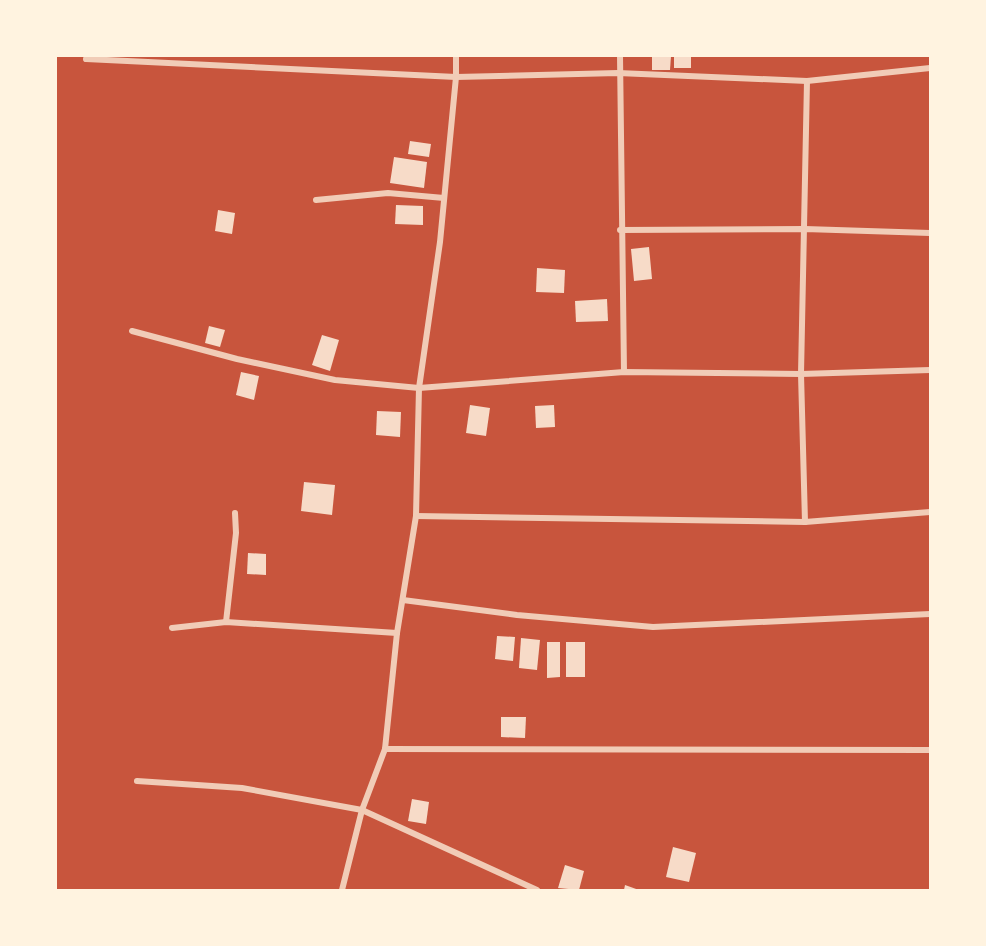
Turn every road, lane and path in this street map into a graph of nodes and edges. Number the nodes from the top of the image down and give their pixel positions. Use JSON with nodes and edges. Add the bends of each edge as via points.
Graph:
{"nodes":[{"id":1,"x":456,"y":56,"type":"edge"},
{"id":2,"x":620,"y":56,"type":"edge"},
{"id":3,"x":86,"y":59,"type":"dead end"},
{"id":4,"x":930,"y":68,"type":"edge"},
{"id":5,"x":618,"y":73,"type":"junction"},
{"id":6,"x":456,"y":77,"type":"junction"},
{"id":7,"x":807,"y":81,"type":"junction"},
{"id":8,"x":444,"y":198,"type":"junction"},
{"id":9,"x":316,"y":200,"type":"dead end"},
{"id":10,"x":805,"y":229,"type":"junction"},
{"id":11,"x":621,"y":230,"type":"junction"},
{"id":12,"x":930,"y":233,"type":"edge"},
{"id":13,"x":132,"y":331,"type":"dead end"},
{"id":14,"x":930,"y":370,"type":"edge"},
{"id":15,"x":624,"y":372,"type":"junction"},
{"id":16,"x":801,"y":374,"type":"junction"},
{"id":17,"x":419,"y":388,"type":"junction"},
{"id":18,"x":930,"y":512,"type":"edge"},
{"id":19,"x":234,"y":513,"type":"dead end"},
{"id":20,"x":416,"y":516,"type":"junction"},
{"id":21,"x":805,"y":522,"type":"junction"},
{"id":22,"x":404,"y":600,"type":"junction"},
{"id":23,"x":930,"y":614,"type":"edge"},
{"id":24,"x":226,"y":622,"type":"junction"},
{"id":25,"x":172,"y":628,"type":"dead end"},
{"id":26,"x":398,"y":633,"type":"junction"},
{"id":27,"x":385,"y":749,"type":"junction"},
{"id":28,"x":930,"y":750,"type":"edge"},
{"id":29,"x":137,"y":781,"type":"dead end"},
{"id":30,"x":362,"y":810,"type":"junction"},
{"id":31,"x":342,"y":891,"type":"edge"},
{"id":32,"x":537,"y":891,"type":"edge"}],
"edges":[{"from":1,"to":6,"type":"street"},
{"from":2,"to":5,"type":"street"},
{"from":3,"to":6,"type":"street"},
{"from":4,"to":7,"type":"street"},
{"from":5,"to":6,"type":"street"},
{"from":5,"to":7,"type":"street"},
{"from":5,"to":11,"type":"street"},
{"from":6,"to":8,"type":"street"},
{"from":7,"to":10,"type":"street"},
{"from":8,"to":9,"type":"street","via":[[388,193]]},
{"from":8,"to":17,"type":"street"},
{"from":10,"to":11,"type":"street"},
{"from":10,"to":12,"type":"street"},
{"from":10,"to":16,"type":"street"},
{"from":11,"to":15,"type":"street"},
{"from":13,"to":17,"type":"street","via":[[335,380]]},
{"from":14,"to":16,"type":"street"},
{"from":15,"to":16,"type":"street"},
{"from":15,"to":17,"type":"street"},
{"from":16,"to":21,"type":"street"},
{"from":17,"to":20,"type":"street"},
{"from":18,"to":21,"type":"street"},
{"from":19,"to":24,"type":"street","via":[[236,533]]},
{"from":20,"to":21,"type":"street"},
{"from":20,"to":22,"type":"street"},
{"from":22,"to":23,"type":"street","via":[[653,627]]},
{"from":22,"to":26,"type":"street"},
{"from":24,"to":25,"type":"street"},
{"from":24,"to":26,"type":"street"},
{"from":26,"to":27,"type":"street"},
{"from":27,"to":28,"type":"street"},
{"from":27,"to":30,"type":"street"},
{"from":29,"to":30,"type":"street","via":[[242,788]]},
{"from":30,"to":31,"type":"street"},
{"from":30,"to":32,"type":"street"}]}
